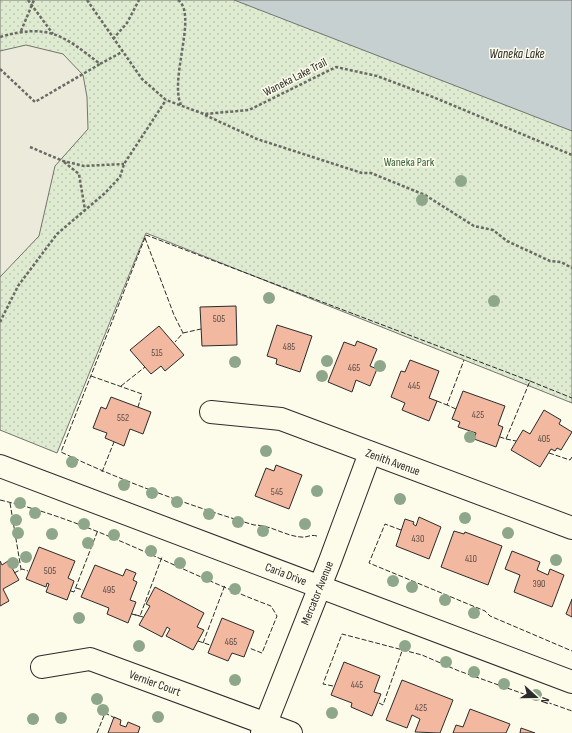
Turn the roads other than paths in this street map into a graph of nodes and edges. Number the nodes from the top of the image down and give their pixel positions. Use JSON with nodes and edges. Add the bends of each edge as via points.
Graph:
{"nodes":[{"id":1,"x":211,"y":412,"type":"dead end"},
{"id":2,"x":370,"y":453,"type":"junction"},
{"id":3,"x":0,"y":466,"type":"edge"},
{"id":4,"x":572,"y":528,"type":"edge"},
{"id":5,"x":319,"y":587,"type":"junction"},
{"id":6,"x":42,"y":667,"type":"dead end"},
{"id":7,"x":572,"y":682,"type":"edge"},
{"id":8,"x":264,"y":728,"type":"edge"},
{"id":9,"x":291,"y":733,"type":"edge"}],
"edges":[{"from":1,"to":2,"type":"street","name":"Zenith Avenue","via":[[281,419]]},
{"from":2,"to":4,"type":"street","name":"Zenith Avenue"},
{"from":2,"to":5,"type":"street","name":"Mercator Avenue"},
{"from":3,"to":5,"type":"street","name":"Caria Drive"},
{"from":5,"to":7,"type":"street","name":"Caria Drive"},
{"from":5,"to":8,"type":"street","name":"Mercator Avenue"},
{"from":6,"to":8,"type":"street","name":"Vernier Court","via":[[90,659]]},
{"from":8,"to":9,"type":"street","name":"Vernier Court"}]}
